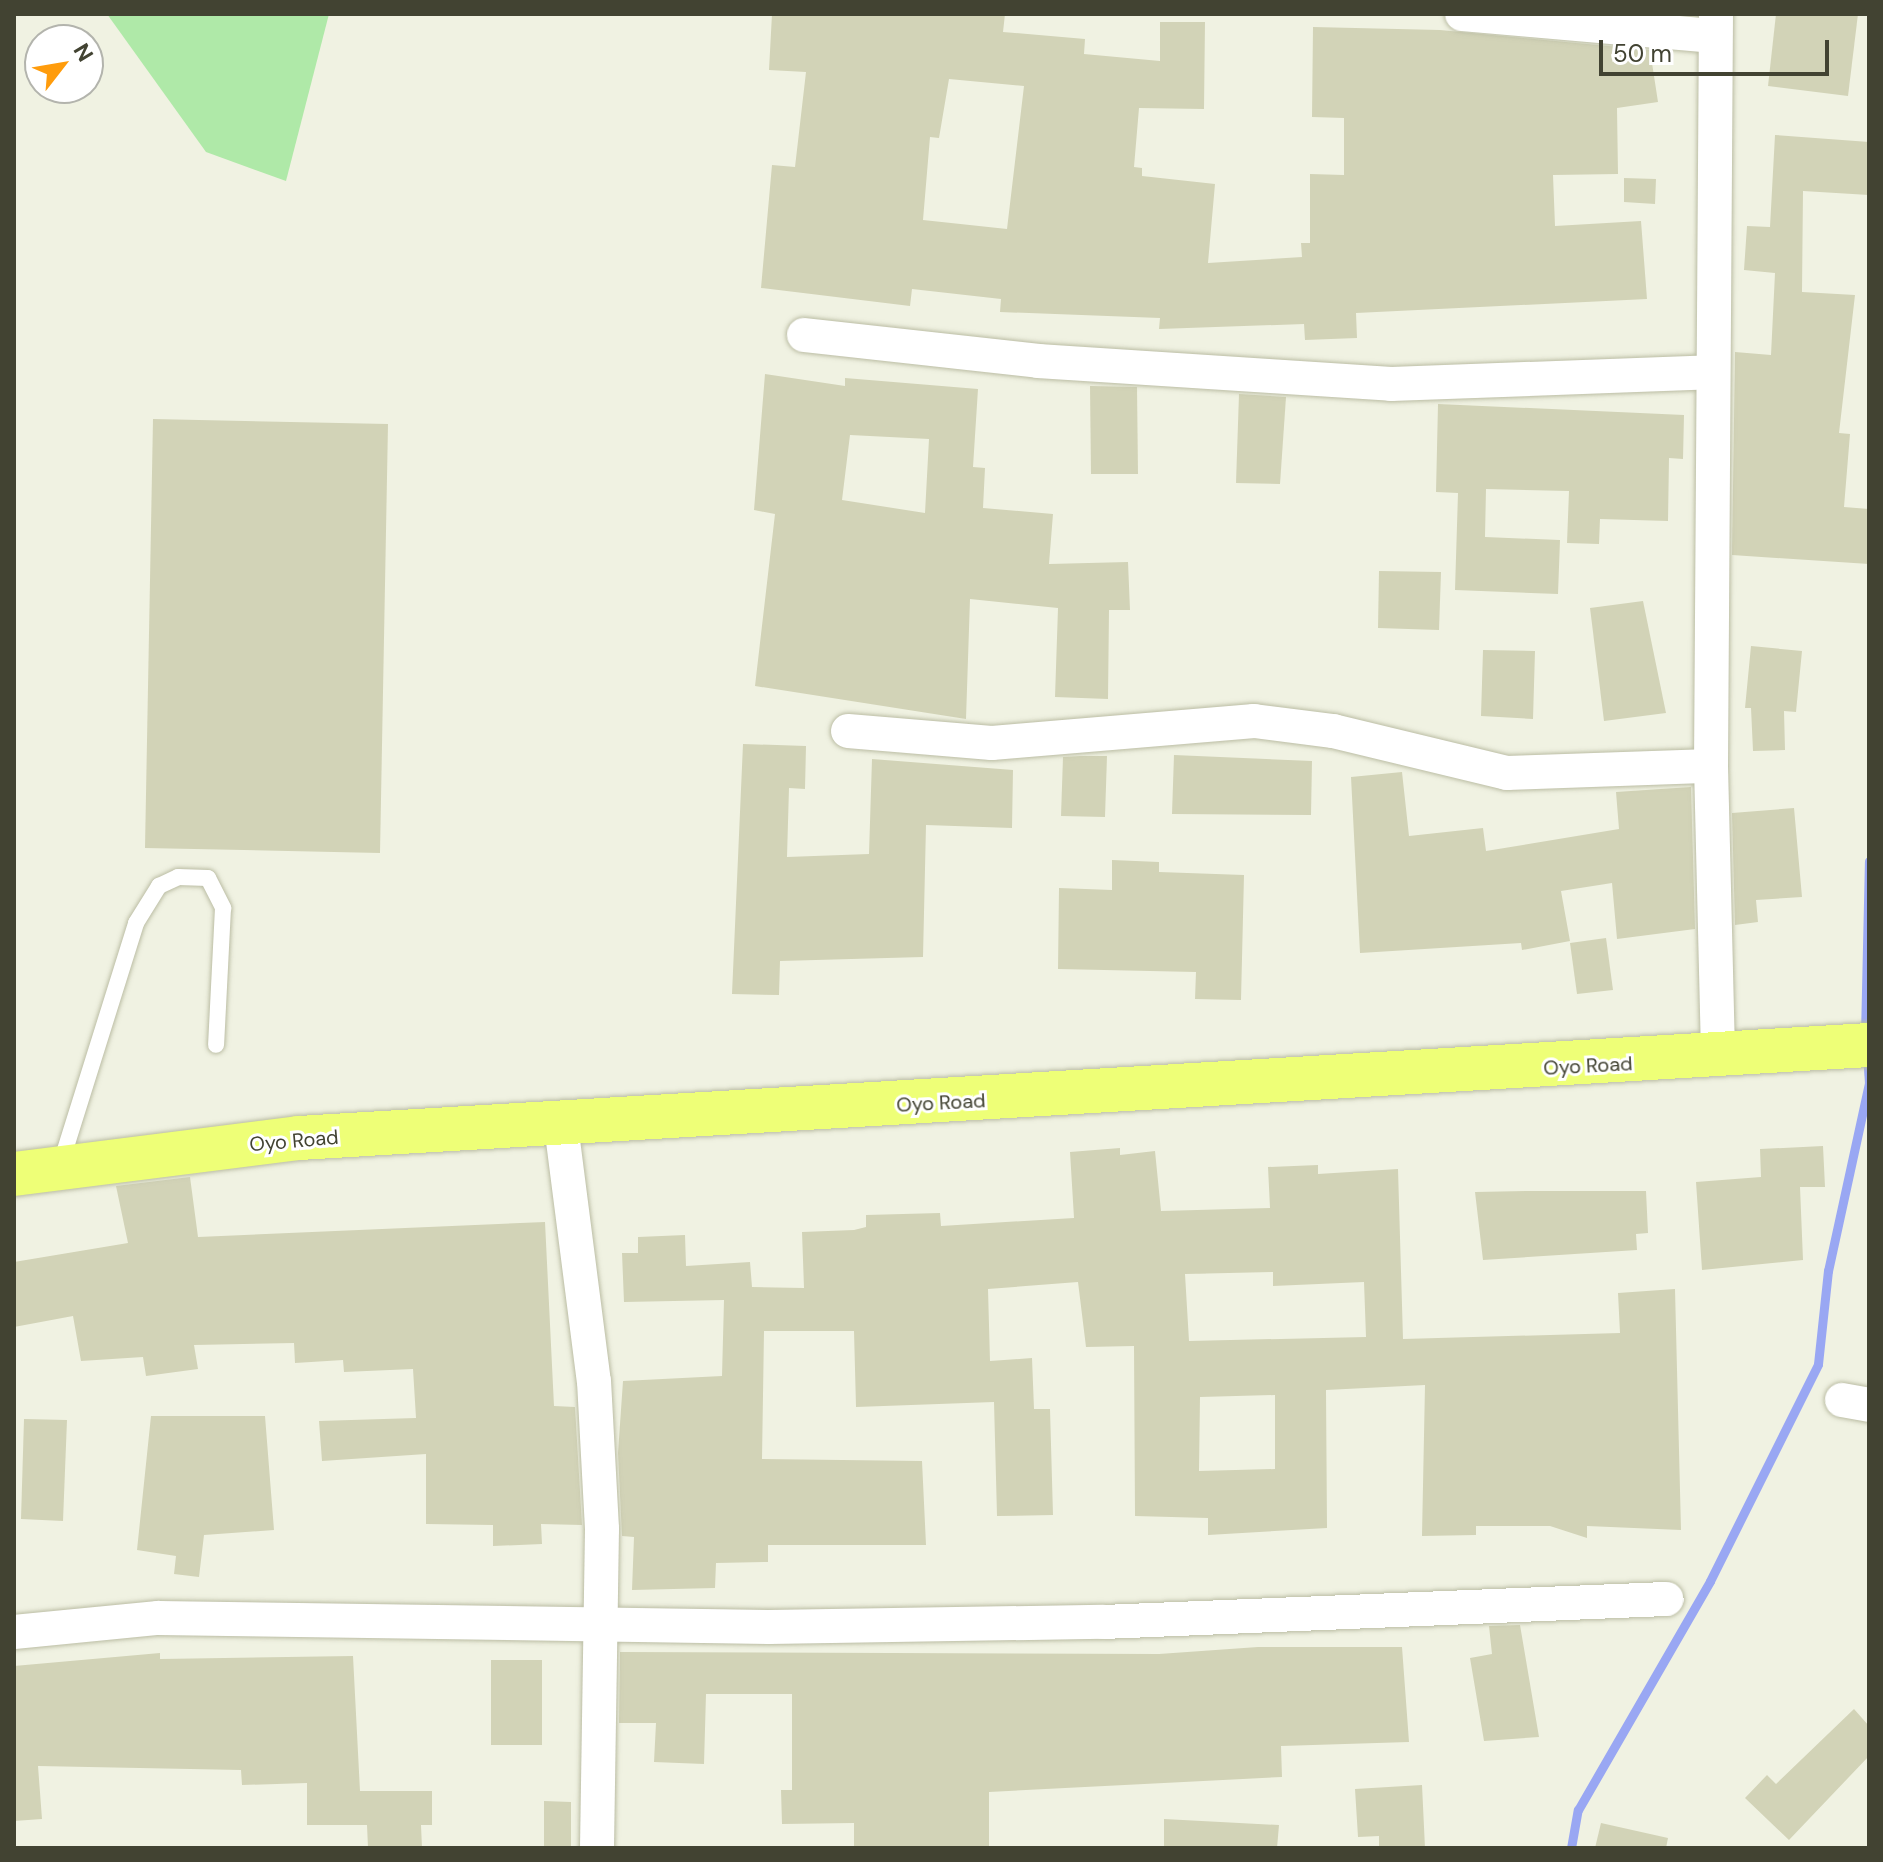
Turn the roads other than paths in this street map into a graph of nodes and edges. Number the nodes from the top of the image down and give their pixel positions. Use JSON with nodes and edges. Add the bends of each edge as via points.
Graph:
{"nodes":[{"id":1,"x":1462,"y":14,"type":"edge"},
{"id":2,"x":1716,"y":25,"type":"edge"},
{"id":3,"x":804,"y":335,"type":"dead end"},
{"id":4,"x":1711,"y":372,"type":"junction"},
{"id":5,"x":848,"y":731,"type":"dead end"},
{"id":6,"x":1711,"y":766,"type":"junction"},
{"id":7,"x":216,"y":1045,"type":"dead end"},
{"id":8,"x":1869,"y":1045,"type":"edge"},
{"id":9,"x":1718,"y":1059,"type":"junction"},
{"id":10,"x":561,"y":1125,"type":"junction"},
{"id":11,"x":60,"y":1168,"type":"junction"},
{"id":12,"x":14,"y":1174,"type":"edge"},
{"id":13,"x":1667,"y":1599,"type":"dead end"},
{"id":14,"x":598,"y":1620,"type":"junction"},
{"id":15,"x":14,"y":1632,"type":"edge"},
{"id":16,"x":597,"y":1848,"type":"edge"}],
"edges":[{"from":1,"to":2,"type":"street"},
{"from":2,"to":4,"type":"street"},
{"from":3,"to":4,"type":"street","via":[[1038,361],[1391,384]]},
{"from":4,"to":6,"type":"street"},
{"from":5,"to":6,"type":"street","via":[[992,743],[1254,721],[1333,731],[1507,773]]},
{"from":6,"to":9,"type":"street"},
{"from":7,"to":11,"type":"lane","via":[[223,908],[208,878],[178,877],[159,886],[136,923]]},
{"from":8,"to":9,"type":"highway","name":"Oyo Road"},
{"from":9,"to":10,"type":"highway","name":"Oyo Road"},
{"from":10,"to":11,"type":"highway","name":"Oyo Road","via":[[299,1138]]},
{"from":10,"to":14,"type":"street","via":[[594,1381],[602,1529]]},
{"from":11,"to":12,"type":"highway","name":"Oyo Road"},
{"from":13,"to":14,"type":"street","via":[[1103,1622],[769,1627]]},
{"from":14,"to":15,"type":"street","via":[[158,1618]]},
{"from":14,"to":16,"type":"street"}]}
